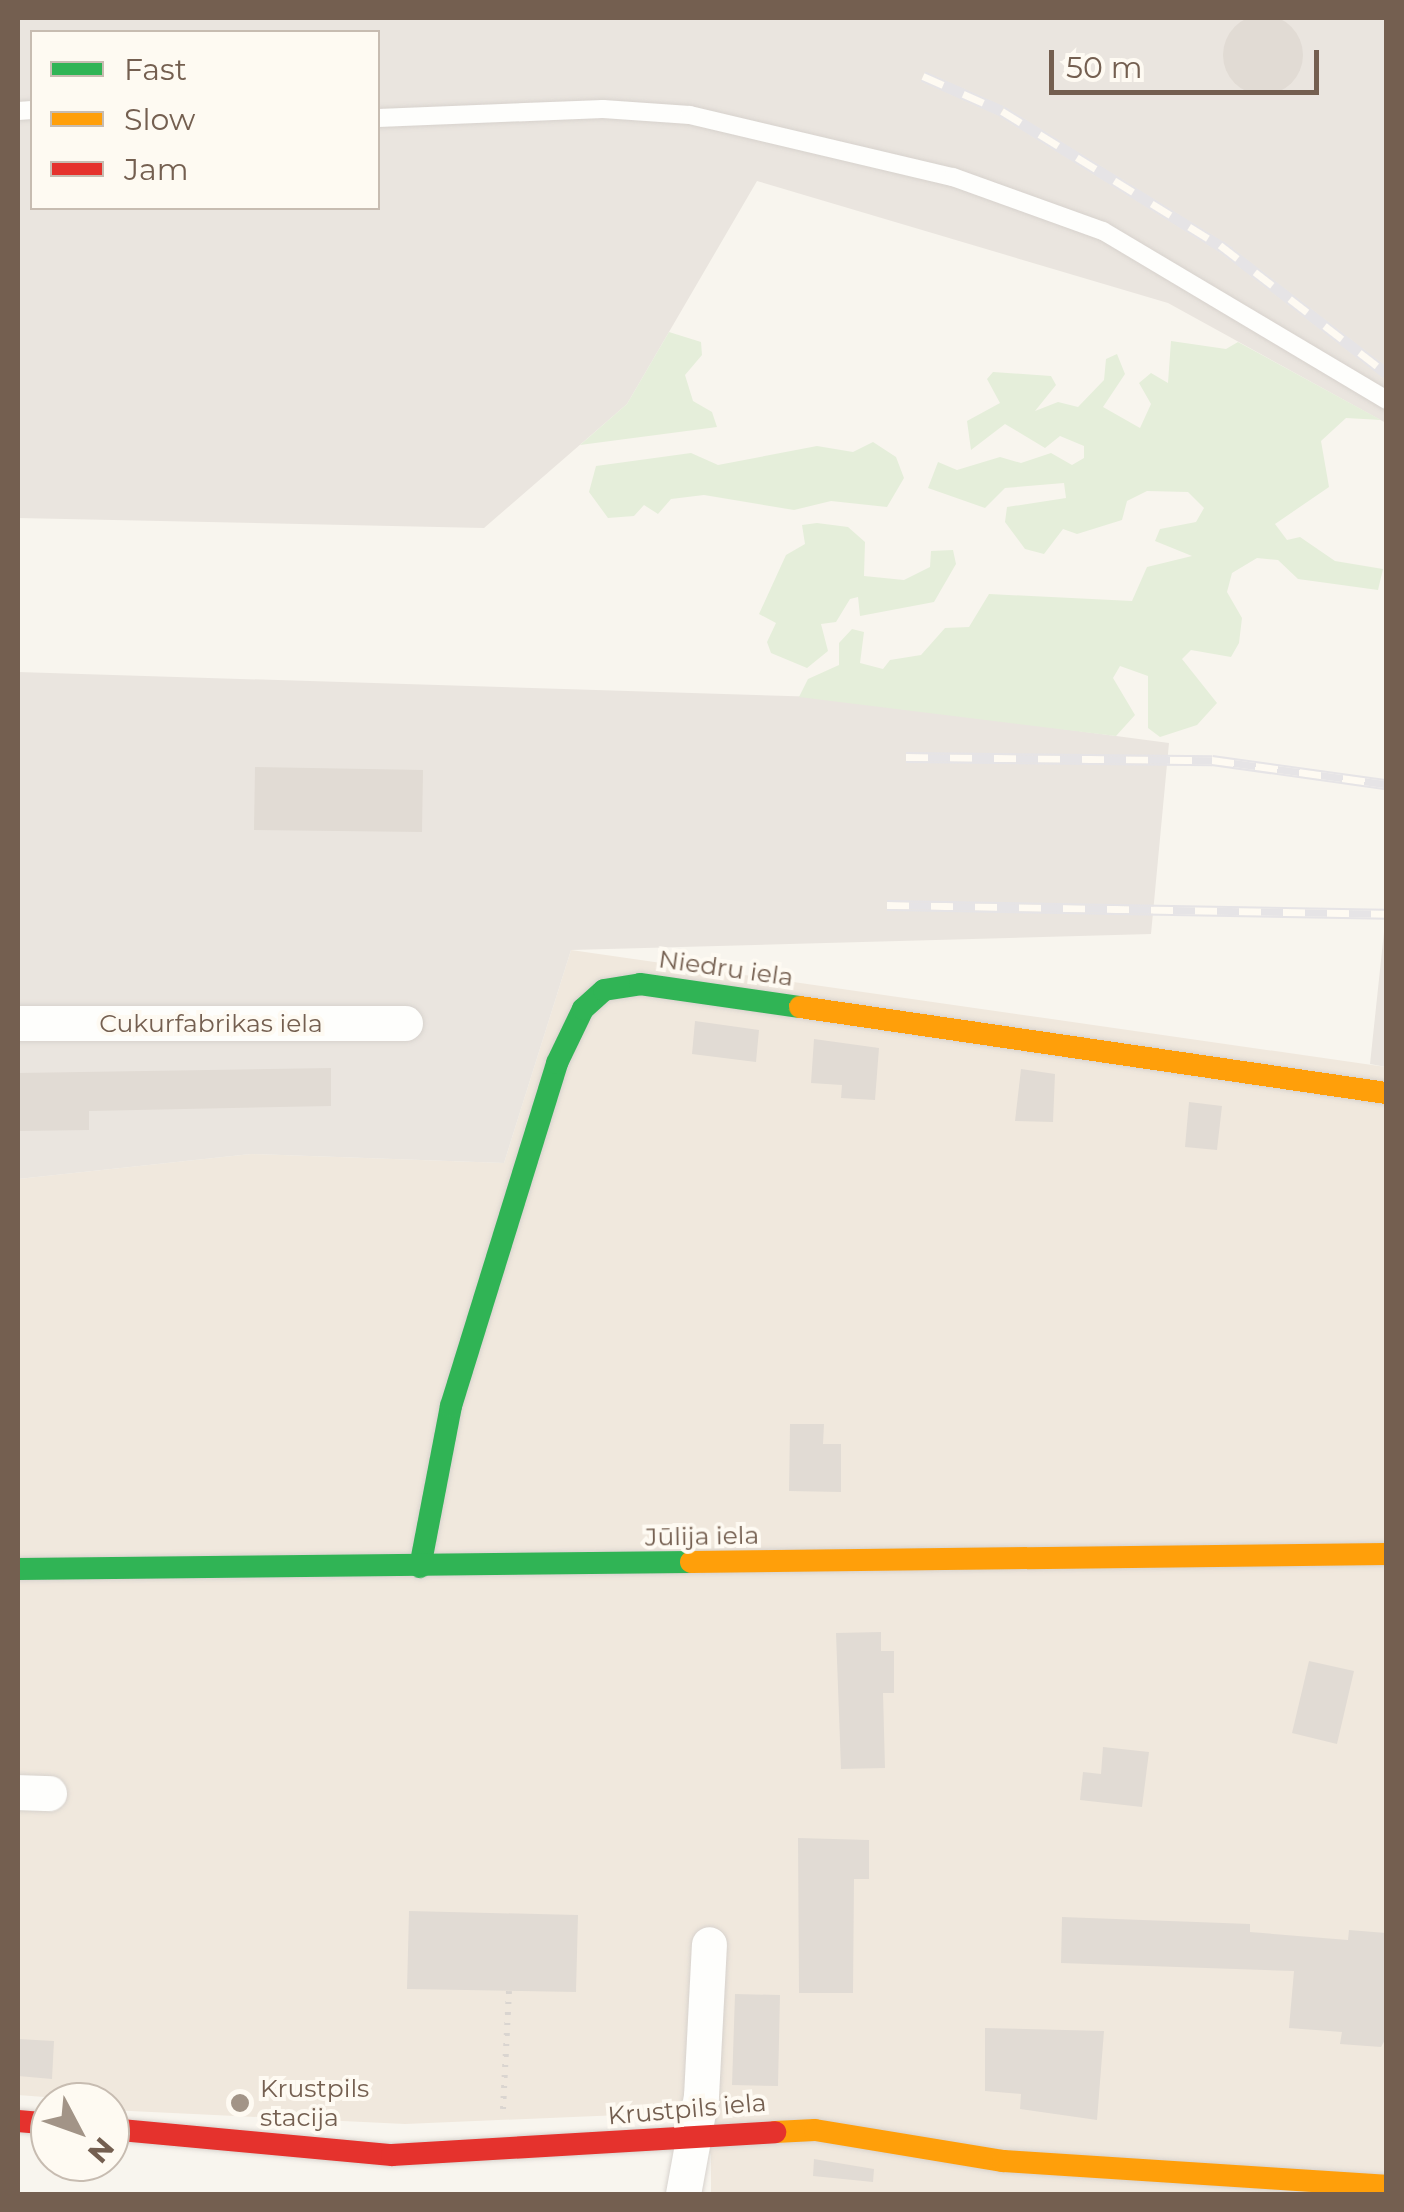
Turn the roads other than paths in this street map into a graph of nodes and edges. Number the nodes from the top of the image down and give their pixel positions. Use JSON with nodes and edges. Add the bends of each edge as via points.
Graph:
{"nodes":[{"id":1,"x":380,"y":118,"type":"edge"},
{"id":2,"x":1386,"y":400,"type":"edge"},
{"id":3,"x":18,"y":1022,"type":"edge"},
{"id":4,"x":405,"y":1023,"type":"dead end"},
{"id":5,"x":1386,"y":1093,"type":"edge"},
{"id":6,"x":1386,"y":1554,"type":"edge"},
{"id":7,"x":420,"y":1567,"type":"junction"},
{"id":8,"x":18,"y":1570,"type":"edge"},
{"id":9,"x":709,"y":1944,"type":"dead end"},
{"id":10,"x":130,"y":2131,"type":"edge"},
{"id":11,"x":687,"y":2141,"type":"junction"},
{"id":12,"x":1386,"y":2186,"type":"edge"},
{"id":13,"x":682,"y":2194,"type":"edge"}],
"edges":[{"from":1,"to":2,"type":"lane","via":[[602,108],[690,115],[952,177],[1103,231]]},
{"from":3,"to":4,"type":"street","name":"Cukurfabrikas iela"},
{"from":5,"to":7,"type":"street","name":"Niedru iela","via":[[640,984],[604,990],[583,1010],[557,1062],[451,1406]]},
{"from":6,"to":7,"type":"street","name":"Jūlija iela"},
{"from":7,"to":8,"type":"street","name":"Jūlija iela"},
{"from":9,"to":11,"type":"street","via":[[701,2096]]},
{"from":10,"to":11,"type":"street","name":"Krustpils iela","via":[[392,2155]]},
{"from":11,"to":12,"type":"street","name":"Krustpils iela","via":[[755,2127],[815,2130],[1003,2161],[1240,2170]]},
{"from":11,"to":13,"type":"street"}]}
